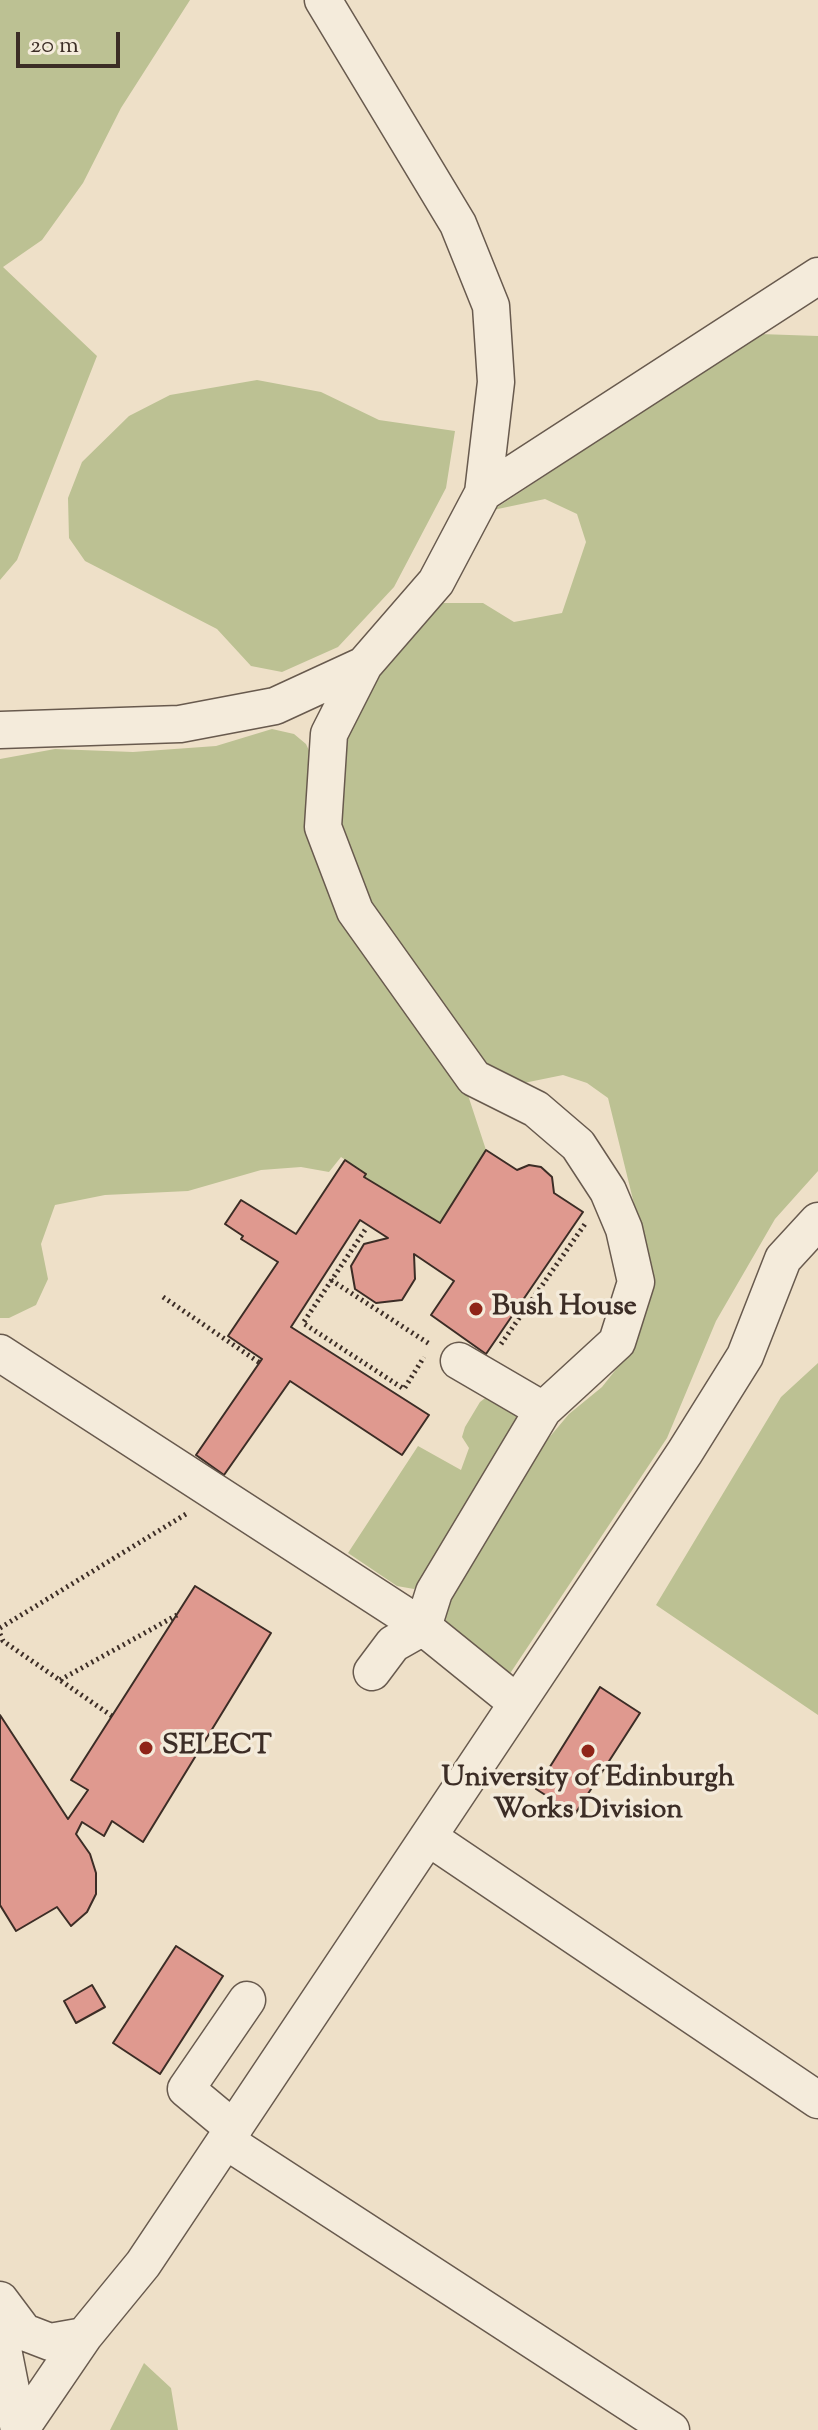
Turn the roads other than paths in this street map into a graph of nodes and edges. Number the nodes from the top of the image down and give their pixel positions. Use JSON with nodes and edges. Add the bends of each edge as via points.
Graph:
{"nodes":[{"id":1,"x":323,"y":0,"type":"edge"},
{"id":2,"x":818,"y":276,"type":"edge"},
{"id":3,"x":483,"y":493,"type":"junction"},
{"id":4,"x":364,"y":665,"type":"junction"},
{"id":5,"x":0,"y":730,"type":"edge"},
{"id":6,"x":818,"y":1221,"type":"edge"},
{"id":7,"x":0,"y":1353,"type":"edge"},
{"id":8,"x":469,"y":1368,"type":"road end"},
{"id":9,"x":543,"y":1410,"type":"junction"},
{"id":10,"x":423,"y":1627,"type":"junction"},
{"id":11,"x":372,"y":1672,"type":"dead end"},
{"id":12,"x":517,"y":1703,"type":"junction"},
{"id":13,"x":428,"y":1837,"type":"junction"},
{"id":14,"x":247,"y":2000,"type":"dead end"},
{"id":15,"x":818,"y":2100,"type":"edge"},
{"id":16,"x":230,"y":2135,"type":"junction"},
{"id":17,"x":0,"y":2300,"type":"edge"},
{"id":18,"x":0,"y":2334,"type":"edge"},
{"id":19,"x":84,"y":2336,"type":"junction"},
{"id":20,"x":20,"y":2430,"type":"edge"},
{"id":21,"x":671,"y":2430,"type":"edge"}],
"edges":[{"from":1,"to":3,"type":"street","via":[[458,224],[491,306],[496,382]]},
{"from":2,"to":3,"type":"street"},
{"from":3,"to":4,"type":"street","via":[[436,582]]},
{"from":4,"to":5,"type":"street","via":[[275,706],[180,724]]},
{"from":4,"to":9,"type":"street","via":[[329,734],[323,827],[355,911],[474,1078],[536,1109],[578,1145],[608,1191],[624,1229],[636,1282],[617,1342]]},
{"from":6,"to":12,"type":"street","via":[[783,1259],[745,1356]]},
{"from":7,"to":10,"type":"street"},
{"from":8,"to":9,"type":"street"},
{"from":9,"to":10,"type":"street","via":[[434,1592]]},
{"from":10,"to":11,"type":"street","via":[[393,1644]]},
{"from":10,"to":12,"type":"street"},
{"from":12,"to":13,"type":"street"},
{"from":13,"to":15,"type":"street"},
{"from":13,"to":16,"type":"street"},
{"from":14,"to":16,"type":"street","via":[[186,2089]]},
{"from":16,"to":19,"type":"street","via":[[143,2264]]},
{"from":16,"to":21,"type":"street"},
{"from":17,"to":19,"type":"street","via":[[24,2332],[50,2342]]},
{"from":18,"to":20,"type":"street"},
{"from":19,"to":20,"type":"street"}]}
